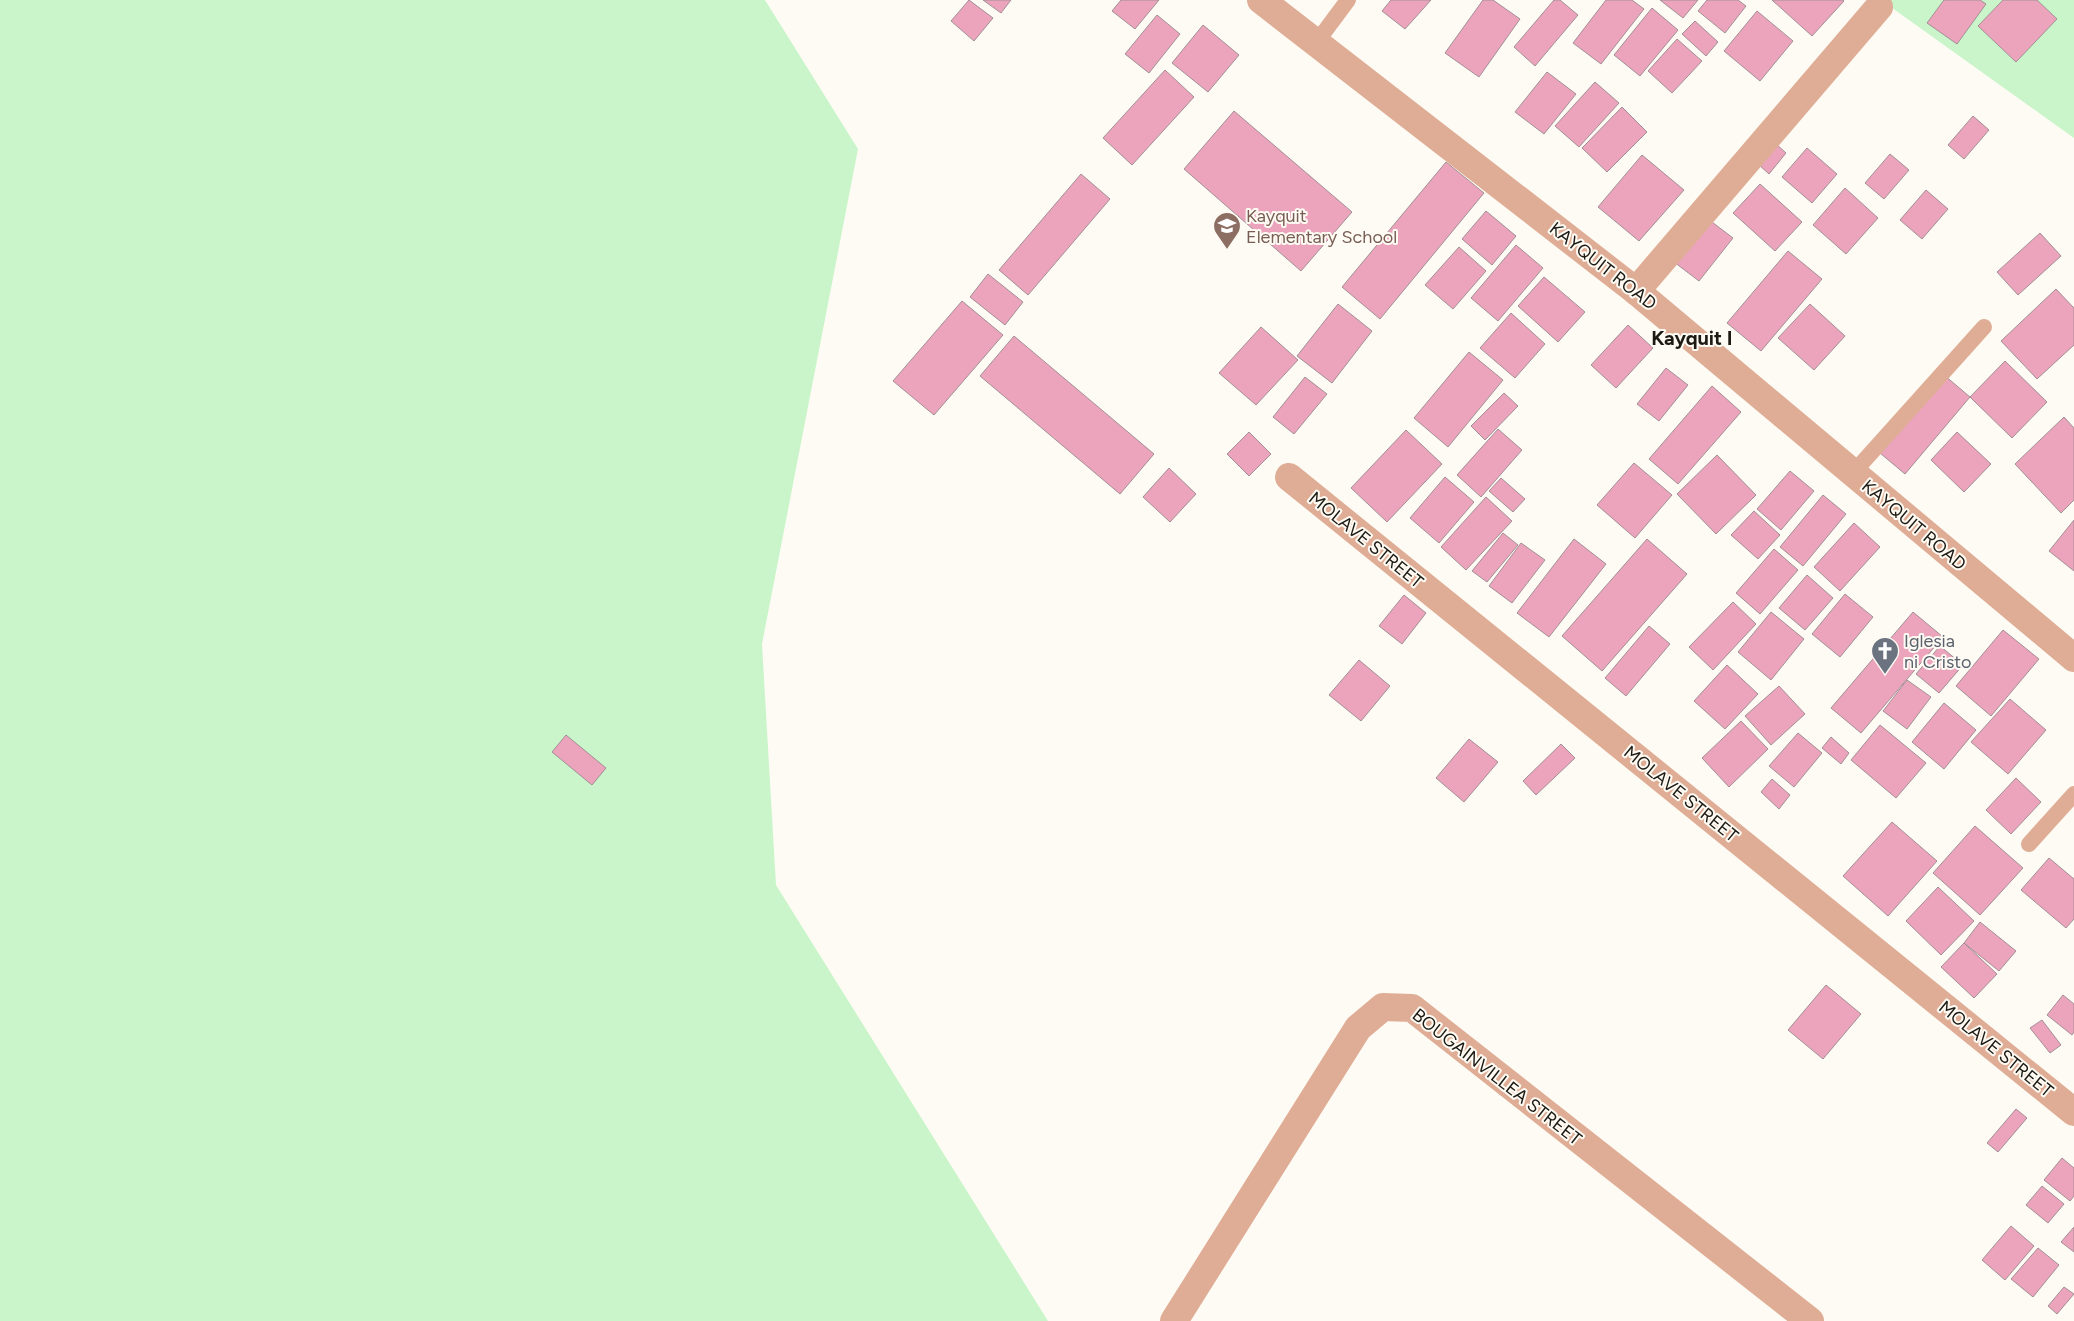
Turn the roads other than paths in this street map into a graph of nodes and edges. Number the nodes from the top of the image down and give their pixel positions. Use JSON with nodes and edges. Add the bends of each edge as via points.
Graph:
{"nodes":[{"id":1,"x":1261,"y":0,"type":"edge"},
{"id":2,"x":1348,"y":0,"type":"edge"},
{"id":3,"x":1878,"y":7,"type":"dead end"},
{"id":4,"x":1316,"y":43,"type":"junction"},
{"id":5,"x":1636,"y":291,"type":"junction"},
{"id":6,"x":1984,"y":328,"type":"dead end"},
{"id":7,"x":1853,"y":473,"type":"junction"},
{"id":8,"x":1288,"y":477,"type":"dead end"},
{"id":9,"x":2074,"y":658,"type":"edge"},
{"id":10,"x":2074,"y":794,"type":"edge"},
{"id":11,"x":2029,"y":844,"type":"dead end"},
{"id":12,"x":2074,"y":1112,"type":"edge"},
{"id":13,"x":1174,"y":1321,"type":"edge"},
{"id":14,"x":1810,"y":1321,"type":"edge"}],
"edges":[{"from":1,"to":4,"type":"street","name":"KAYQUIT ROAD"},
{"from":2,"to":4,"type":"lane"},
{"from":3,"to":5,"type":"street"},
{"from":4,"to":5,"type":"street","name":"KAYQUIT ROAD"},
{"from":5,"to":7,"type":"street","name":"KAYQUIT ROAD"},
{"from":6,"to":7,"type":"lane"},
{"from":7,"to":9,"type":"street","name":"KAYQUIT ROAD"},
{"from":8,"to":12,"type":"street","name":"MOLAVE STREET"},
{"from":10,"to":11,"type":"lane"},
{"from":13,"to":14,"type":"street","name":"BOUGAINVILLEA STREET","via":[[1358,1028],[1383,1007],[1412,1008]]}]}
